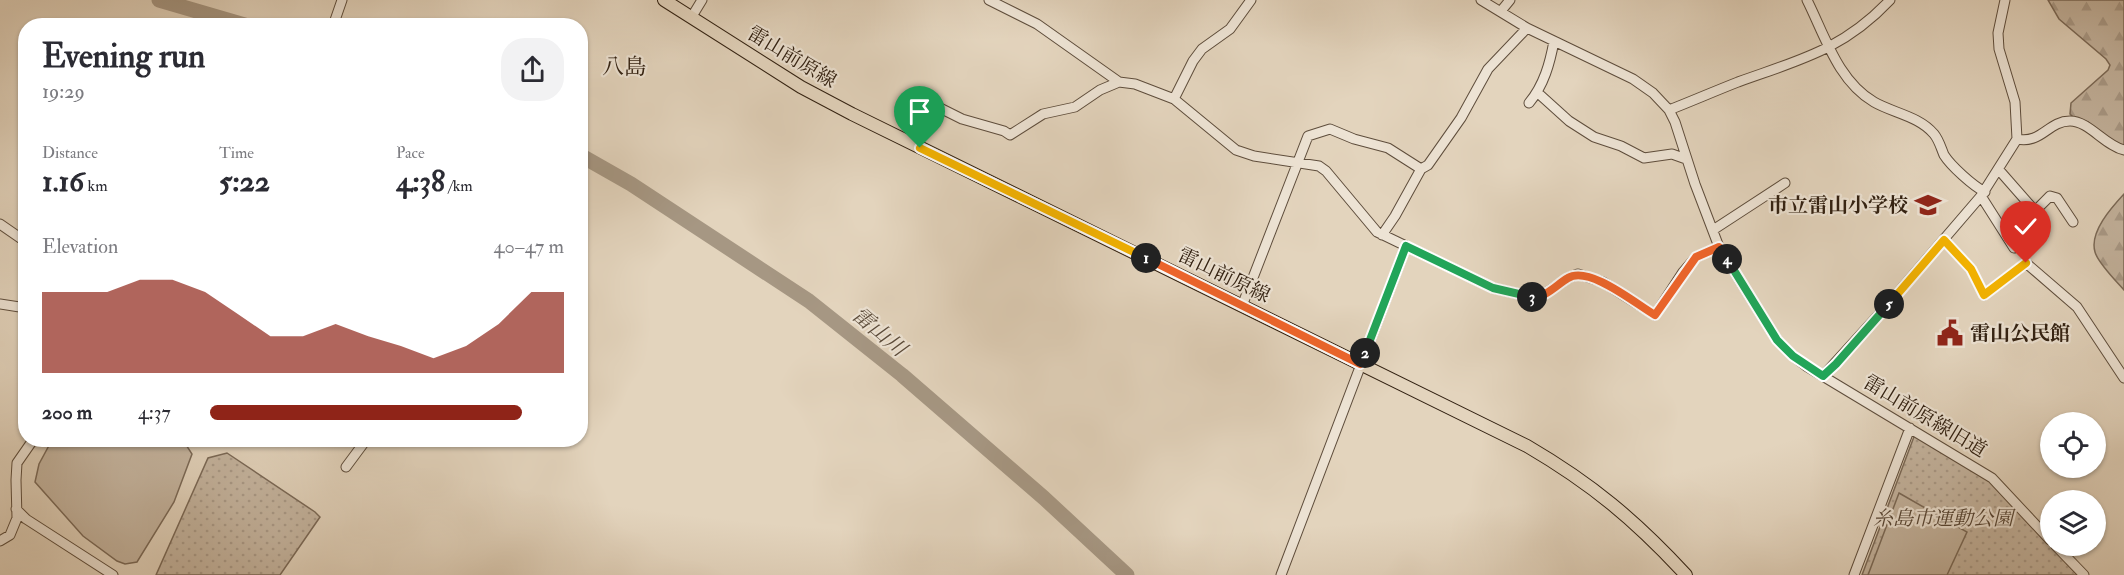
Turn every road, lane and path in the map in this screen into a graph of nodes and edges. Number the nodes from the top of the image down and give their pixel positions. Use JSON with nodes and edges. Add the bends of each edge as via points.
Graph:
{"nodes":[{"id":1,"x":342,"y":0,"type":"edge"},
{"id":2,"x":664,"y":0,"type":"edge"},
{"id":3,"x":702,"y":0,"type":"edge"},
{"id":4,"x":989,"y":0,"type":"edge"},
{"id":5,"x":1251,"y":0,"type":"edge"},
{"id":6,"x":1481,"y":0,"type":"edge"},
{"id":7,"x":1510,"y":0,"type":"edge"},
{"id":8,"x":1807,"y":0,"type":"edge"},
{"id":9,"x":1890,"y":0,"type":"edge"},
{"id":10,"x":2005,"y":0,"type":"edge"},
{"id":11,"x":1501,"y":11,"type":"junction"},
{"id":12,"x":336,"y":18,"type":"edge"},
{"id":13,"x":691,"y":18,"type":"junction"},
{"id":14,"x":1527,"y":28,"type":"junction"},
{"id":15,"x":1554,"y":41,"type":"junction"},
{"id":16,"x":1829,"y":47,"type":"junction"},
{"id":17,"x":1119,"y":82,"type":"junction"},
{"id":18,"x":1538,"y":93,"type":"junction"},
{"id":19,"x":1174,"y":99,"type":"junction"},
{"id":20,"x":926,"y":101,"type":"dead end"},
{"id":21,"x":1529,"y":103,"type":"dead end"},
{"id":22,"x":1669,"y":110,"type":"junction"},
{"id":23,"x":2017,"y":140,"type":"junction"},
{"id":24,"x":2124,"y":150,"type":"edge"},
{"id":25,"x":1686,"y":159,"type":"junction"},
{"id":26,"x":1298,"y":162,"type":"junction"},
{"id":27,"x":1421,"y":169,"type":"junction"},
{"id":28,"x":1999,"y":170,"type":"junction"},
{"id":29,"x":1785,"y":183,"type":"dead end"},
{"id":30,"x":1983,"y":194,"type":"junction"},
{"id":31,"x":2073,"y":222,"type":"dead end"},
{"id":32,"x":0,"y":224,"type":"edge"},
{"id":33,"x":1713,"y":230,"type":"junction"},
{"id":34,"x":1382,"y":234,"type":"junction"},
{"id":35,"x":18,"y":236,"type":"edge"},
{"id":36,"x":1944,"y":240,"type":"junction"},
{"id":37,"x":1406,"y":246,"type":"junction"},
{"id":38,"x":1719,"y":247,"type":"junction"},
{"id":39,"x":2014,"y":248,"type":"dead end"},
{"id":40,"x":0,"y":304,"type":"edge"},
{"id":41,"x":1242,"y":306,"type":"junction"},
{"id":42,"x":18,"y":307,"type":"edge"},
{"id":43,"x":1360,"y":364,"type":"junction"},
{"id":44,"x":1823,"y":376,"type":"junction"},
{"id":45,"x":2124,"y":378,"type":"edge"},
{"id":46,"x":1910,"y":428,"type":"junction"},
{"id":47,"x":28,"y":447,"type":"edge"},
{"id":48,"x":361,"y":447,"type":"edge"},
{"id":49,"x":346,"y":467,"type":"dead end"},
{"id":50,"x":16,"y":509,"type":"junction"},
{"id":51,"x":2040,"y":529,"type":"edge"},
{"id":52,"x":0,"y":541,"type":"edge"},
{"id":53,"x":2066,"y":556,"type":"edge"},
{"id":54,"x":113,"y":575,"type":"edge"},
{"id":55,"x":1281,"y":575,"type":"edge"},
{"id":56,"x":1686,"y":575,"type":"edge"},
{"id":57,"x":1854,"y":575,"type":"edge"},
{"id":58,"x":2084,"y":575,"type":"edge"}],
"edges":[{"from":1,"to":12,"type":"street"},
{"from":2,"to":13,"type":"main road","name":"雷山前原線"},
{"from":3,"to":13,"type":"street"},
{"from":4,"to":17,"type":"street","via":[[1037,24]]},
{"from":5,"to":19,"type":"street","via":[[1230,29],[1193,61]]},
{"from":6,"to":11,"type":"street","name":"雷山前原線旧道"},
{"from":7,"to":11,"type":"street"},
{"from":8,"to":16,"type":"street"},
{"from":9,"to":16,"type":"street","via":[[1859,29]]},
{"from":10,"to":23,"type":"street","via":[[1999,49],[2015,102]]},
{"from":11,"to":14,"type":"street","name":"雷山前原線旧道"},
{"from":13,"to":41,"type":"main road","name":"雷山前原線","via":[[852,114]]},
{"from":14,"to":15,"type":"street","name":"雷山前原線旧道"},
{"from":14,"to":27,"type":"street","via":[[1488,69],[1461,118],[1428,165]]},
{"from":15,"to":18,"type":"street"},
{"from":15,"to":22,"type":"street","name":"雷山前原線旧道","via":[[1633,79]]},
{"from":16,"to":22,"type":"street"},
{"from":16,"to":30,"type":"street","via":[[1854,86],[1873,102],[1917,121],[1934,134],[1946,157]]},
{"from":17,"to":19,"type":"street"},
{"from":17,"to":20,"type":"street","via":[[1075,106],[1043,114],[1010,135],[962,119]]},
{"from":18,"to":21,"type":"street"},
{"from":18,"to":25,"type":"street","via":[[1594,137],[1644,158],[1672,154]]},
{"from":19,"to":26,"type":"street","via":[[1236,150]]},
{"from":22,"to":25,"type":"street","name":"雷山前原線旧道"},
{"from":23,"to":24,"type":"street","via":[[2033,140],[2057,124],[2071,121]]},
{"from":23,"to":28,"type":"street"},
{"from":25,"to":33,"type":"street","name":"雷山前原線旧道"},
{"from":26,"to":27,"type":"street","via":[[1308,136],[1330,129],[1388,148]]},
{"from":26,"to":34,"type":"street","via":[[1326,171]]},
{"from":26,"to":41,"type":"street"},
{"from":27,"to":34,"type":"street"},
{"from":28,"to":30,"type":"street"},
{"from":28,"to":31,"type":"street","via":[[2035,211],[2050,196],[2057,198]]},
{"from":29,"to":33,"type":"street"},
{"from":30,"to":36,"type":"street"},
{"from":30,"to":39,"type":"street"},
{"from":32,"to":35,"type":"street"},
{"from":33,"to":38,"type":"street","name":"雷山前原線旧道"},
{"from":34,"to":37,"type":"street"},
{"from":36,"to":44,"type":"street"},
{"from":36,"to":45,"type":"street","via":[[1971,269],[1984,295],[2026,263],[2077,307]]},
{"from":37,"to":38,"type":"street","via":[[1493,288],[1527,296],[1541,296],[1578,274],[1589,276],[1655,315],[1696,257]]},
{"from":37,"to":43,"type":"street"},
{"from":38,"to":44,"type":"street","name":"雷山前原線旧道","via":[[1777,340]]},
{"from":40,"to":42,"type":"street"},
{"from":41,"to":43,"type":"main road","name":"雷山前原線"},
{"from":43,"to":55,"type":"street"},
{"from":43,"to":56,"type":"main road","name":"雷山前原線","via":[[1527,446],[1572,473],[1634,521]]},
{"from":44,"to":46,"type":"street","name":"雷山前原線旧道"},
{"from":46,"to":51,"type":"street","name":"雷山前原線旧道","via":[[1992,478]]},
{"from":46,"to":57,"type":"street"},
{"from":47,"to":50,"type":"street","via":[[17,463]]},
{"from":48,"to":49,"type":"street"},
{"from":50,"to":52,"type":"street","via":[[10,535]]},
{"from":50,"to":54,"type":"street"},
{"from":53,"to":58,"type":"street"}]}
